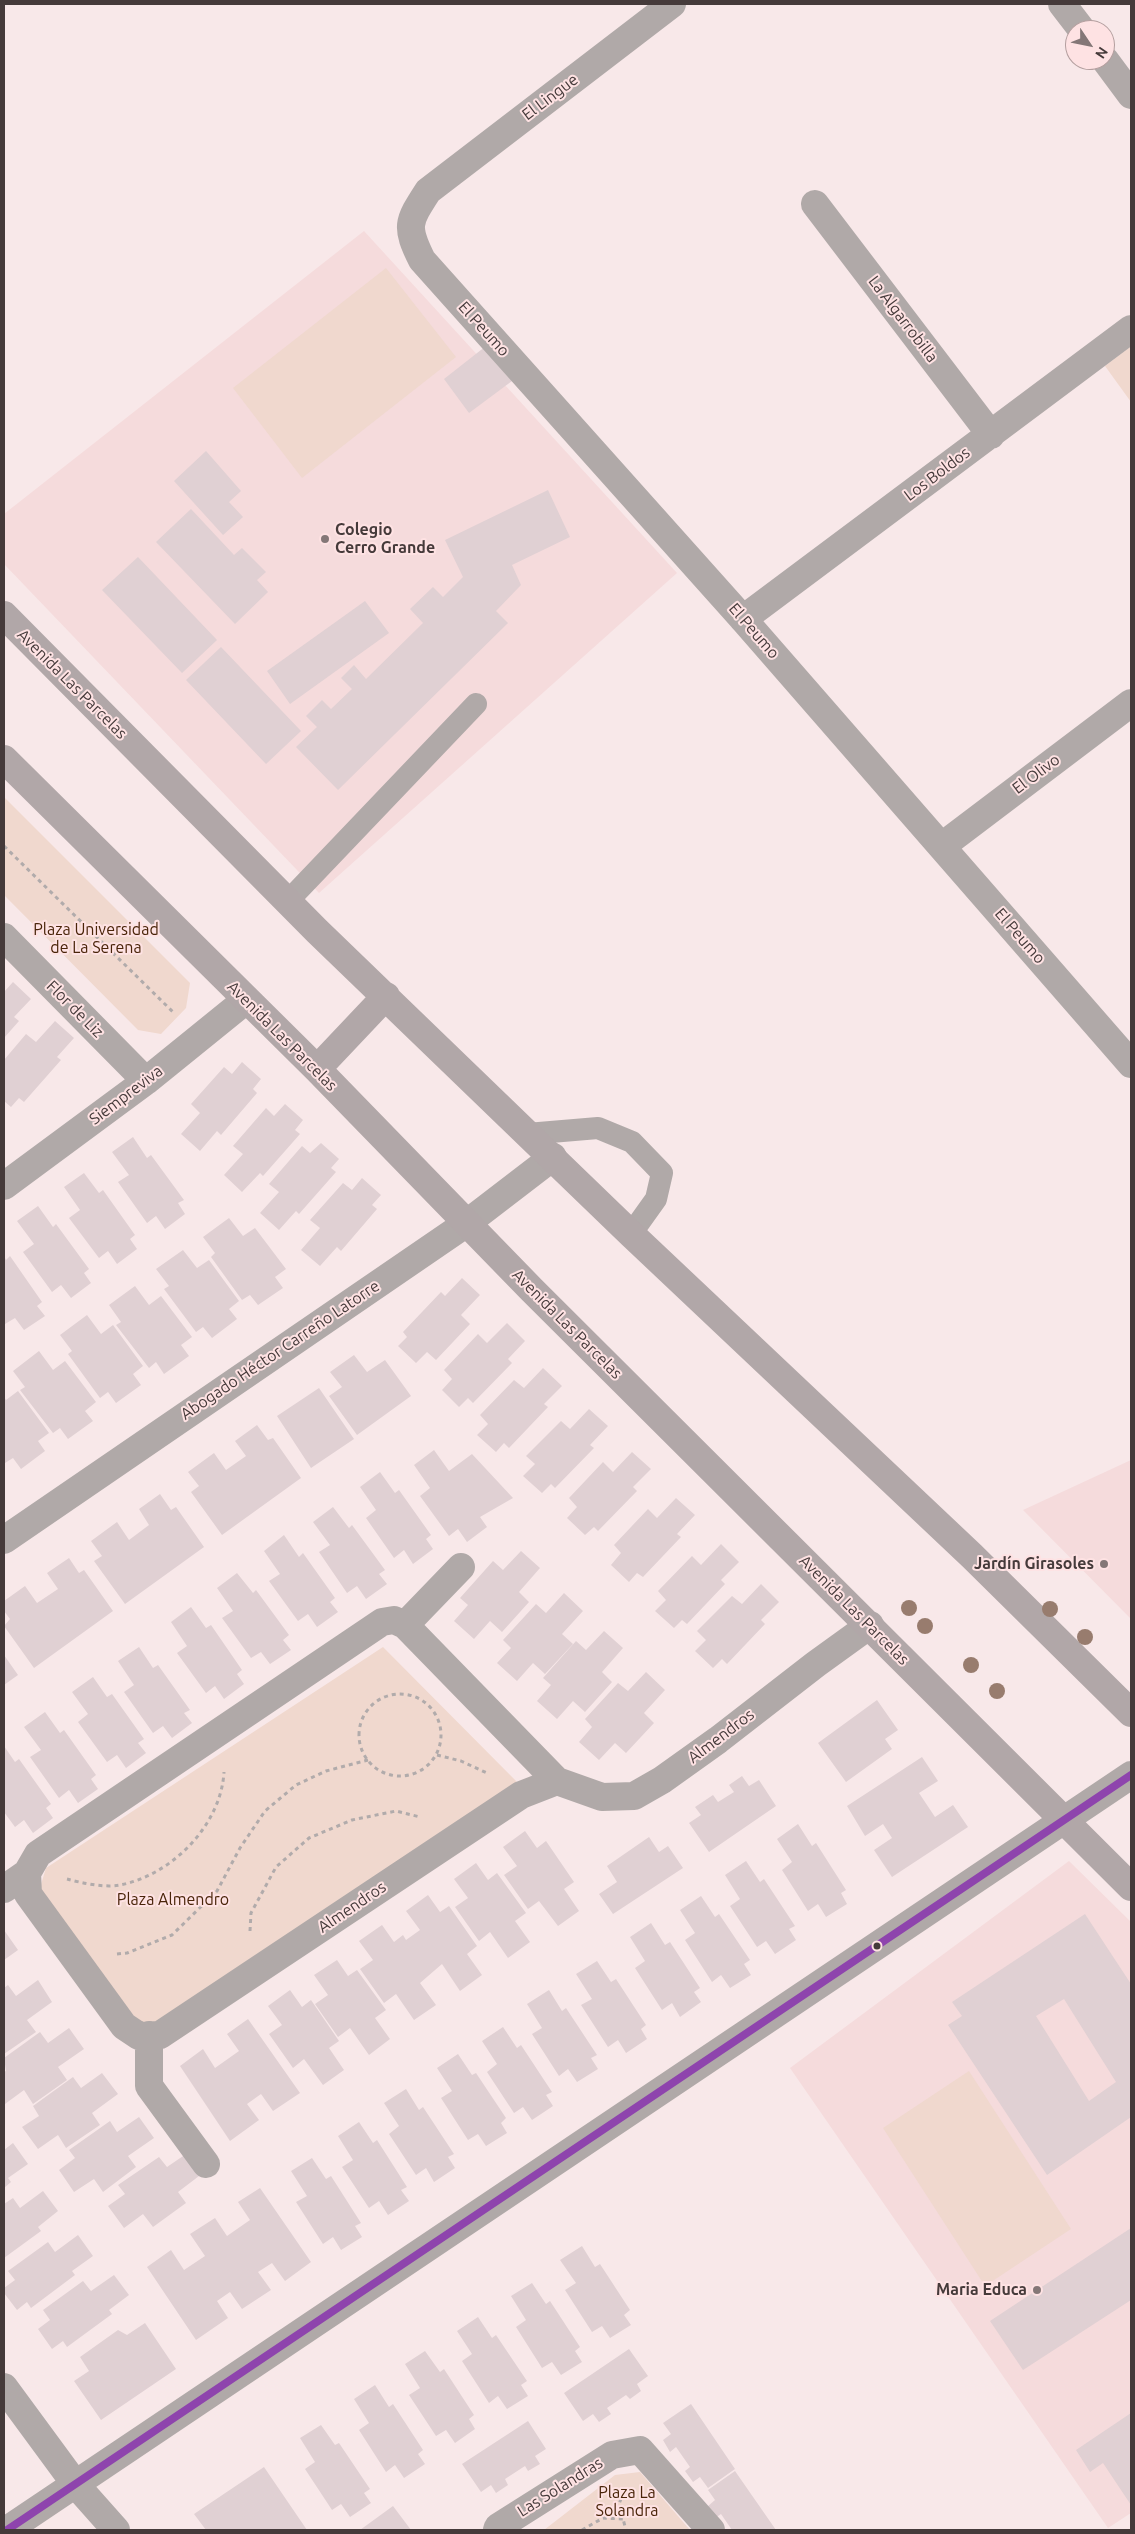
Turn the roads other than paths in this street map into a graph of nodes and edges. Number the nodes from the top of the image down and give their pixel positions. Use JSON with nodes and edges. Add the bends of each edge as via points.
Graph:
{"nodes":[{"id":1,"x":672,"y":4,"type":"edge"},
{"id":2,"x":1062,"y":4,"type":"edge"},
{"id":3,"x":1074,"y":20,"type":"edge"},
{"id":4,"x":1112,"y":70,"type":"edge"},
{"id":5,"x":1131,"y":95,"type":"edge"},
{"id":6,"x":428,"y":191,"type":"joint"},
{"id":7,"x":815,"y":204,"type":"dead end"},
{"id":8,"x":1131,"y":330,"type":"edge"},
{"id":9,"x":991,"y":435,"type":"junction"},
{"id":10,"x":4,"y":615,"type":"edge"},
{"id":11,"x":743,"y":619,"type":"junction"},
{"id":12,"x":1131,"y":703,"type":"edge"},
{"id":13,"x":476,"y":704,"type":"dead end"},
{"id":14,"x":4,"y":760,"type":"edge"},
{"id":15,"x":942,"y":846,"type":"junction"},
{"id":16,"x":288,"y":901,"type":"junction"},
{"id":17,"x":4,"y":937,"type":"edge"},
{"id":18,"x":386,"y":996,"type":"junction"},
{"id":19,"x":246,"y":1000,"type":"junction"},
{"id":20,"x":1131,"y":1064,"type":"edge"},
{"id":21,"x":317,"y":1069,"type":"junction"},
{"id":22,"x":146,"y":1081,"type":"junction"},
{"id":23,"x":527,"y":1134,"type":"junction"},
{"id":24,"x":553,"y":1157,"type":"junction"},
{"id":25,"x":4,"y":1186,"type":"edge"},
{"id":26,"x":467,"y":1223,"type":"junction"},
{"id":27,"x":631,"y":1234,"type":"junction"},
{"id":28,"x":4,"y":1540,"type":"edge"},
{"id":29,"x":461,"y":1567,"type":"dead end"},
{"id":30,"x":404,"y":1625,"type":"junction"},
{"id":31,"x":870,"y":1625,"type":"junction"},
{"id":32,"x":1131,"y":1713,"type":"edge"},
{"id":33,"x":1131,"y":1775,"type":"edge"},
{"id":34,"x":557,"y":1781,"type":"junction"},
{"id":35,"x":1065,"y":1822,"type":"junction"},
{"id":36,"x":31,"y":1867,"type":"junction"},
{"id":37,"x":1131,"y":1887,"type":"edge"},
{"id":38,"x":4,"y":1889,"type":"edge"},
{"id":39,"x":149,"y":2036,"type":"junction"},
{"id":40,"x":206,"y":2164,"type":"dead end"},
{"id":41,"x":4,"y":2387,"type":"edge"},
{"id":42,"x":76,"y":2485,"type":"junction"},
{"id":43,"x":7,"y":2530,"type":"edge"},
{"id":44,"x":116,"y":2530,"type":"edge"},
{"id":45,"x":497,"y":2530,"type":"edge"},
{"id":46,"x":711,"y":2530,"type":"edge"}],
"edges":[{"from":1,"to":6,"type":"street","name":"El Lingue"},
{"from":2,"to":3,"type":"street"},
{"from":4,"to":5,"type":"street"},
{"from":6,"to":11,"type":"street","name":"El Peumo","via":[[411,217],[410,237],[422,260]]},
{"from":7,"to":9,"type":"street","name":"La Algarrobilla"},
{"from":8,"to":9,"type":"street","name":"Los Boldos"},
{"from":9,"to":11,"type":"street","name":"Los Boldos"},
{"from":10,"to":16,"type":"main road","name":"Avenida Las Parcelas"},
{"from":11,"to":15,"type":"street","name":"El Peumo"},
{"from":12,"to":15,"type":"street","name":"El Olivo"},
{"from":13,"to":16,"type":"lane"},
{"from":14,"to":19,"type":"main road","name":"Avenida Las Parcelas"},
{"from":15,"to":20,"type":"street","name":"El Peumo"},
{"from":16,"to":18,"type":"main road","name":"Avenida Las Parcelas"},
{"from":17,"to":22,"type":"street","name":"Flor de Liz"},
{"from":18,"to":21,"type":"main road"},
{"from":18,"to":23,"type":"main road","name":"Avenida Las Parcelas"},
{"from":19,"to":21,"type":"main road","name":"Avenida Las Parcelas"},
{"from":19,"to":22,"type":"street","name":"Siempreviva"},
{"from":21,"to":26,"type":"main road","name":"Avenida Las Parcelas"},
{"from":22,"to":25,"type":"street","name":"Siempreviva"},
{"from":23,"to":24,"type":"main road","name":"Avenida Las Parcelas"},
{"from":23,"to":27,"type":"lane","via":[[598,1128],[632,1142],[662,1173],[656,1199]]},
{"from":24,"to":26,"type":"street","name":"Abogado Héctor Carreño Latorre"},
{"from":24,"to":27,"type":"main road","name":"Avenida Las Parcelas"},
{"from":26,"to":28,"type":"street","name":"Abogado Héctor Carreño Latorre"},
{"from":26,"to":31,"type":"main road","name":"Avenida Las Parcelas"},
{"from":27,"to":32,"type":"main road","name":"Avenida Las Parcelas","via":[[972,1556]]},
{"from":29,"to":30,"type":"street"},
{"from":30,"to":34,"type":"street","name":"Almendros"},
{"from":30,"to":36,"type":"street","via":[[394,1620],[382,1622],[38,1854]]},
{"from":31,"to":34,"type":"street","name":"Almendros","via":[[718,1740],[634,1796],[602,1797]]},
{"from":31,"to":35,"type":"main road","name":"Avenida Las Parcelas"},
{"from":33,"to":35,"type":"street"},
{"from":34,"to":39,"type":"street","name":"Almendros","via":[[521,1795],[160,2035]]},
{"from":35,"to":37,"type":"main road","name":"Avenida Las Parcelas"},
{"from":35,"to":42,"type":"street"},
{"from":36,"to":38,"type":"street"},
{"from":36,"to":39,"type":"street","via":[[28,1894],[124,2026],[139,2036]]},
{"from":39,"to":40,"type":"street","via":[[149,2086]]},
{"from":41,"to":42,"type":"street"},
{"from":42,"to":43,"type":"street"},
{"from":42,"to":44,"type":"street"},
{"from":45,"to":46,"type":"street","name":"Las Solandras","via":[[612,2455],[640,2450]]}]}
